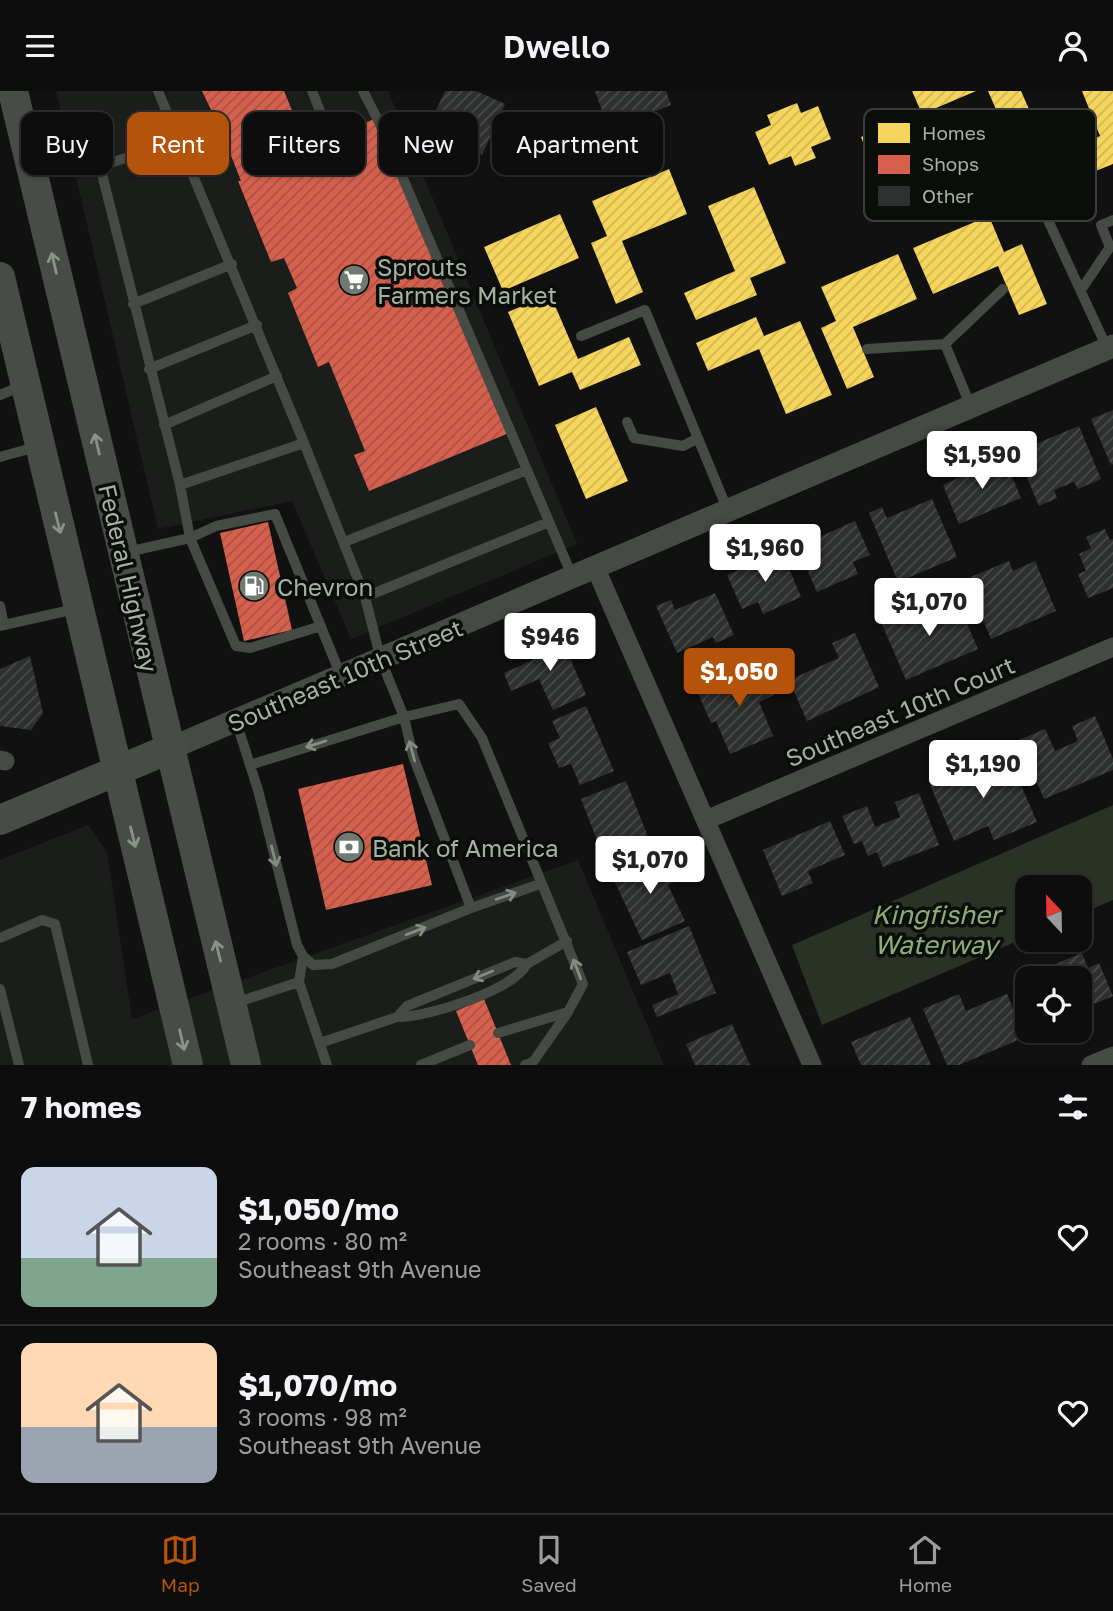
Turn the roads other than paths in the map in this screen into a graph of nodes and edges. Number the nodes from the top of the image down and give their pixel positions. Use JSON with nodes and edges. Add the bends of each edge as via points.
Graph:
{"nodes":[{"id":1,"x":13,"y":91,"type":"edge"},
{"id":2,"x":158,"y":91,"type":"edge"},
{"id":3,"x":313,"y":91,"type":"edge"},
{"id":4,"x":363,"y":91,"type":"edge"},
{"id":5,"x":167,"y":112,"type":"edge"},
{"id":6,"x":321,"y":112,"type":"edge"},
{"id":7,"x":0,"y":128,"type":"edge"},
{"id":8,"x":127,"y":158,"type":"edge"},
{"id":9,"x":194,"y":175,"type":"edge"},
{"id":10,"x":36,"y":186,"type":"junction"},
{"id":11,"x":1113,"y":220,"type":"edge"},
{"id":12,"x":1049,"y":221,"type":"edge"},
{"id":13,"x":232,"y":264,"type":"junction"},
{"id":14,"x":0,"y":277,"type":"edge"},
{"id":15,"x":1003,"y":289,"type":"dead end"},
{"id":16,"x":1081,"y":290,"type":"junction"},
{"id":17,"x":133,"y":304,"type":"junction"},
{"id":18,"x":5,"y":324,"type":"edge"},
{"id":19,"x":257,"y":325,"type":"junction"},
{"id":20,"x":581,"y":337,"type":"dead end"},
{"id":21,"x":945,"y":344,"type":"junction"},
{"id":22,"x":1110,"y":347,"type":"edge"},
{"id":23,"x":867,"y":349,"type":"dead end"},
{"id":24,"x":149,"y":369,"type":"junction"},
{"id":25,"x":277,"y":376,"type":"junction"},
{"id":26,"x":12,"y":390,"type":"edge"},
{"id":27,"x":971,"y":407,"type":"junction"},
{"id":28,"x":626,"y":422,"type":"dead end"},
{"id":29,"x":164,"y":425,"type":"junction"},
{"id":30,"x":698,"y":438,"type":"junction"},
{"id":31,"x":304,"y":443,"type":"junction"},
{"id":32,"x":40,"y":446,"type":"junction"},
{"id":33,"x":0,"y":457,"type":"edge"},
{"id":34,"x":527,"y":470,"type":"junction"},
{"id":35,"x":180,"y":485,"type":"junction"},
{"id":36,"x":729,"y":512,"type":"junction"},
{"id":37,"x":549,"y":521,"type":"junction"},
{"id":38,"x":190,"y":538,"type":"junction"},
{"id":39,"x":344,"y":542,"type":"junction"},
{"id":40,"x":123,"y":553,"type":"junction"},
{"id":41,"x":596,"y":569,"type":"junction"},
{"id":42,"x":573,"y":579,"type":"junction"},
{"id":43,"x":365,"y":597,"type":"junction"},
{"id":44,"x":0,"y":606,"type":"edge"},
{"id":45,"x":79,"y":608,"type":"junction"},
{"id":46,"x":2,"y":626,"type":"edge"},
{"id":47,"x":321,"y":626,"type":"junction"},
{"id":48,"x":1113,"y":647,"type":"edge"},
{"id":49,"x":381,"y":660,"type":"junction"},
{"id":50,"x":341,"y":676,"type":"junction"},
{"id":51,"x":404,"y":717,"type":"junction"},
{"id":52,"x":236,"y":720,"type":"junction"},
{"id":53,"x":169,"y":748,"type":"junction"},
{"id":54,"x":250,"y":765,"type":"junction"},
{"id":55,"x":117,"y":771,"type":"junction"},
{"id":56,"x":3,"y":817,"type":"edge"},
{"id":57,"x":706,"y":820,"type":"junction"},
{"id":58,"x":540,"y":884,"type":"junction"},
{"id":59,"x":471,"y":908,"type":"junction"},
{"id":60,"x":0,"y":939,"type":"edge"},
{"id":61,"x":567,"y":941,"type":"junction"},
{"id":62,"x":303,"y":956,"type":"junction"},
{"id":63,"x":527,"y":964,"type":"junction"},
{"id":64,"x":299,"y":982,"type":"junction"},
{"id":65,"x":0,"y":989,"type":"edge"},
{"id":66,"x":231,"y":1005,"type":"junction"},
{"id":67,"x":568,"y":1013,"type":"junction"},
{"id":68,"x":397,"y":1017,"type":"junction"},
{"id":69,"x":498,"y":1033,"type":"dead end"},
{"id":70,"x":320,"y":1043,"type":"junction"},
{"id":71,"x":470,"y":1045,"type":"dead end"},
{"id":72,"x":1113,"y":1056,"type":"edge"},
{"id":73,"x":19,"y":1065,"type":"edge"},
{"id":74,"x":88,"y":1065,"type":"edge"},
{"id":75,"x":188,"y":1065,"type":"edge"},
{"id":76,"x":246,"y":1065,"type":"edge"},
{"id":77,"x":327,"y":1065,"type":"edge"},
{"id":78,"x":421,"y":1065,"type":"edge"},
{"id":79,"x":525,"y":1065,"type":"edge"},
{"id":80,"x":812,"y":1065,"type":"edge"},
{"id":81,"x":1091,"y":1065,"type":"edge"}],
"edges":[{"from":1,"to":10,"type":"main road","name":"Federal Highway"},
{"from":2,"to":5,"type":"lane"},
{"from":3,"to":6,"type":"lane"},
{"from":4,"to":34,"type":"lane"},
{"from":7,"to":10,"type":"main road"},
{"from":8,"to":17,"type":"lane","via":[[100,166]]},
{"from":9,"to":13,"type":"lane"},
{"from":40,"to":10,"type":"main road","name":"Federal Highway","one_way":true},
{"from":11,"to":16,"type":"lane","via":[[1101,225],[1110,247]]},
{"from":12,"to":16,"type":"lane"},
{"from":13,"to":17,"type":"lane"},
{"from":13,"to":19,"type":"lane"},
{"from":14,"to":18,"type":"main road"},
{"from":15,"to":21,"type":"lane"},
{"from":16,"to":22,"type":"lane"},
{"from":17,"to":24,"type":"lane"},
{"from":18,"to":26,"type":"main road"},
{"from":19,"to":24,"type":"lane"},
{"from":19,"to":25,"type":"lane"},
{"from":20,"to":30,"type":"lane","via":[[645,310]]},
{"from":21,"to":23,"type":"lane"},
{"from":21,"to":27,"type":"lane"},
{"from":22,"to":27,"type":"street","name":"Southeast 10th Street"},
{"from":24,"to":29,"type":"lane"},
{"from":25,"to":29,"type":"lane"},
{"from":25,"to":31,"type":"lane"},
{"from":26,"to":32,"type":"main road"},
{"from":27,"to":36,"type":"street","name":"Southeast 10th Street"},
{"from":28,"to":30,"type":"lane","via":[[634,438],[682,446]]},
{"from":29,"to":35,"type":"lane"},
{"from":30,"to":36,"type":"lane"},
{"from":31,"to":35,"type":"lane"},
{"from":31,"to":39,"type":"lane"},
{"from":32,"to":33,"type":"lane"},
{"from":32,"to":45,"type":"main road","one_way":true},
{"from":34,"to":37,"type":"lane"},
{"from":34,"to":39,"type":"lane"},
{"from":35,"to":38,"type":"lane"},
{"from":36,"to":41,"type":"street","name":"Southeast 10th Street"},
{"from":37,"to":42,"type":"lane"},
{"from":37,"to":43,"type":"lane"},
{"from":38,"to":40,"type":"lane"},
{"from":38,"to":47,"type":"lane","via":[[236,646],[250,649]]},
{"from":38,"to":47,"type":"lane","via":[[216,526],[275,514]]},
{"from":39,"to":43,"type":"lane"},
{"from":40,"to":53,"type":"main road","name":"Federal Highway"},
{"from":41,"to":42,"type":"street","name":"Southeast 10th Street"},
{"from":41,"to":57,"type":"street"},
{"from":42,"to":49,"type":"street","name":"Southeast 10th Street"},
{"from":43,"to":49,"type":"lane"},
{"from":44,"to":46,"type":"lane"},
{"from":45,"to":46,"type":"lane"},
{"from":45,"to":55,"type":"main road"},
{"from":47,"to":50,"type":"lane"},
{"from":48,"to":57,"type":"street","name":"Southeast 10th Court"},
{"from":49,"to":50,"type":"street","name":"Southeast 10th Street"},
{"from":49,"to":51,"type":"lane"},
{"from":50,"to":52,"type":"street","name":"Southeast 10th Street"},
{"from":51,"to":54,"type":"lane","one_way":true},
{"from":51,"to":58,"type":"lane","via":[[459,704],[482,738]]},
{"from":59,"to":51,"type":"lane","one_way":true,"via":[[412,755]]},
{"from":52,"to":53,"type":"street","name":"Southeast 10th Street"},
{"from":52,"to":54,"type":"lane"},
{"from":53,"to":55,"type":"main road","name":"Southeast 10th Street"},
{"from":66,"to":53,"type":"main road","name":"Federal Highway","one_way":true},
{"from":54,"to":62,"type":"lane","one_way":true},
{"from":55,"to":56,"type":"main road","name":"Southeast 10th Street"},
{"from":55,"to":75,"type":"main road","one_way":true},
{"from":57,"to":80,"type":"street"},
{"from":59,"to":58,"type":"lane","one_way":true},
{"from":58,"to":61,"type":"lane"},
{"from":62,"to":59,"type":"lane","one_way":true,"via":[[313,965],[332,964]]},
{"from":60,"to":74,"type":"lane","via":[[42,920],[55,924]]},
{"from":61,"to":63,"type":"lane"},
{"from":67,"to":61,"type":"lane","one_way":true,"via":[[583,984]]},
{"from":62,"to":64,"type":"lane"},
{"from":63,"to":68,"type":"lane","one_way":true,"via":[[515,962],[419,1001]]},
{"from":63,"to":68,"type":"lane","via":[[521,975],[461,1002],[413,1017]]},
{"from":64,"to":66,"type":"lane"},
{"from":64,"to":70,"type":"lane"},
{"from":65,"to":73,"type":"lane"},
{"from":66,"to":76,"type":"main road","name":"Federal Highway"},
{"from":67,"to":69,"type":"lane"},
{"from":67,"to":79,"type":"lane","via":[[533,1062]]},
{"from":68,"to":70,"type":"lane"},
{"from":70,"to":77,"type":"lane"},
{"from":71,"to":78,"type":"lane"},
{"from":72,"to":81,"type":"street"}]}
